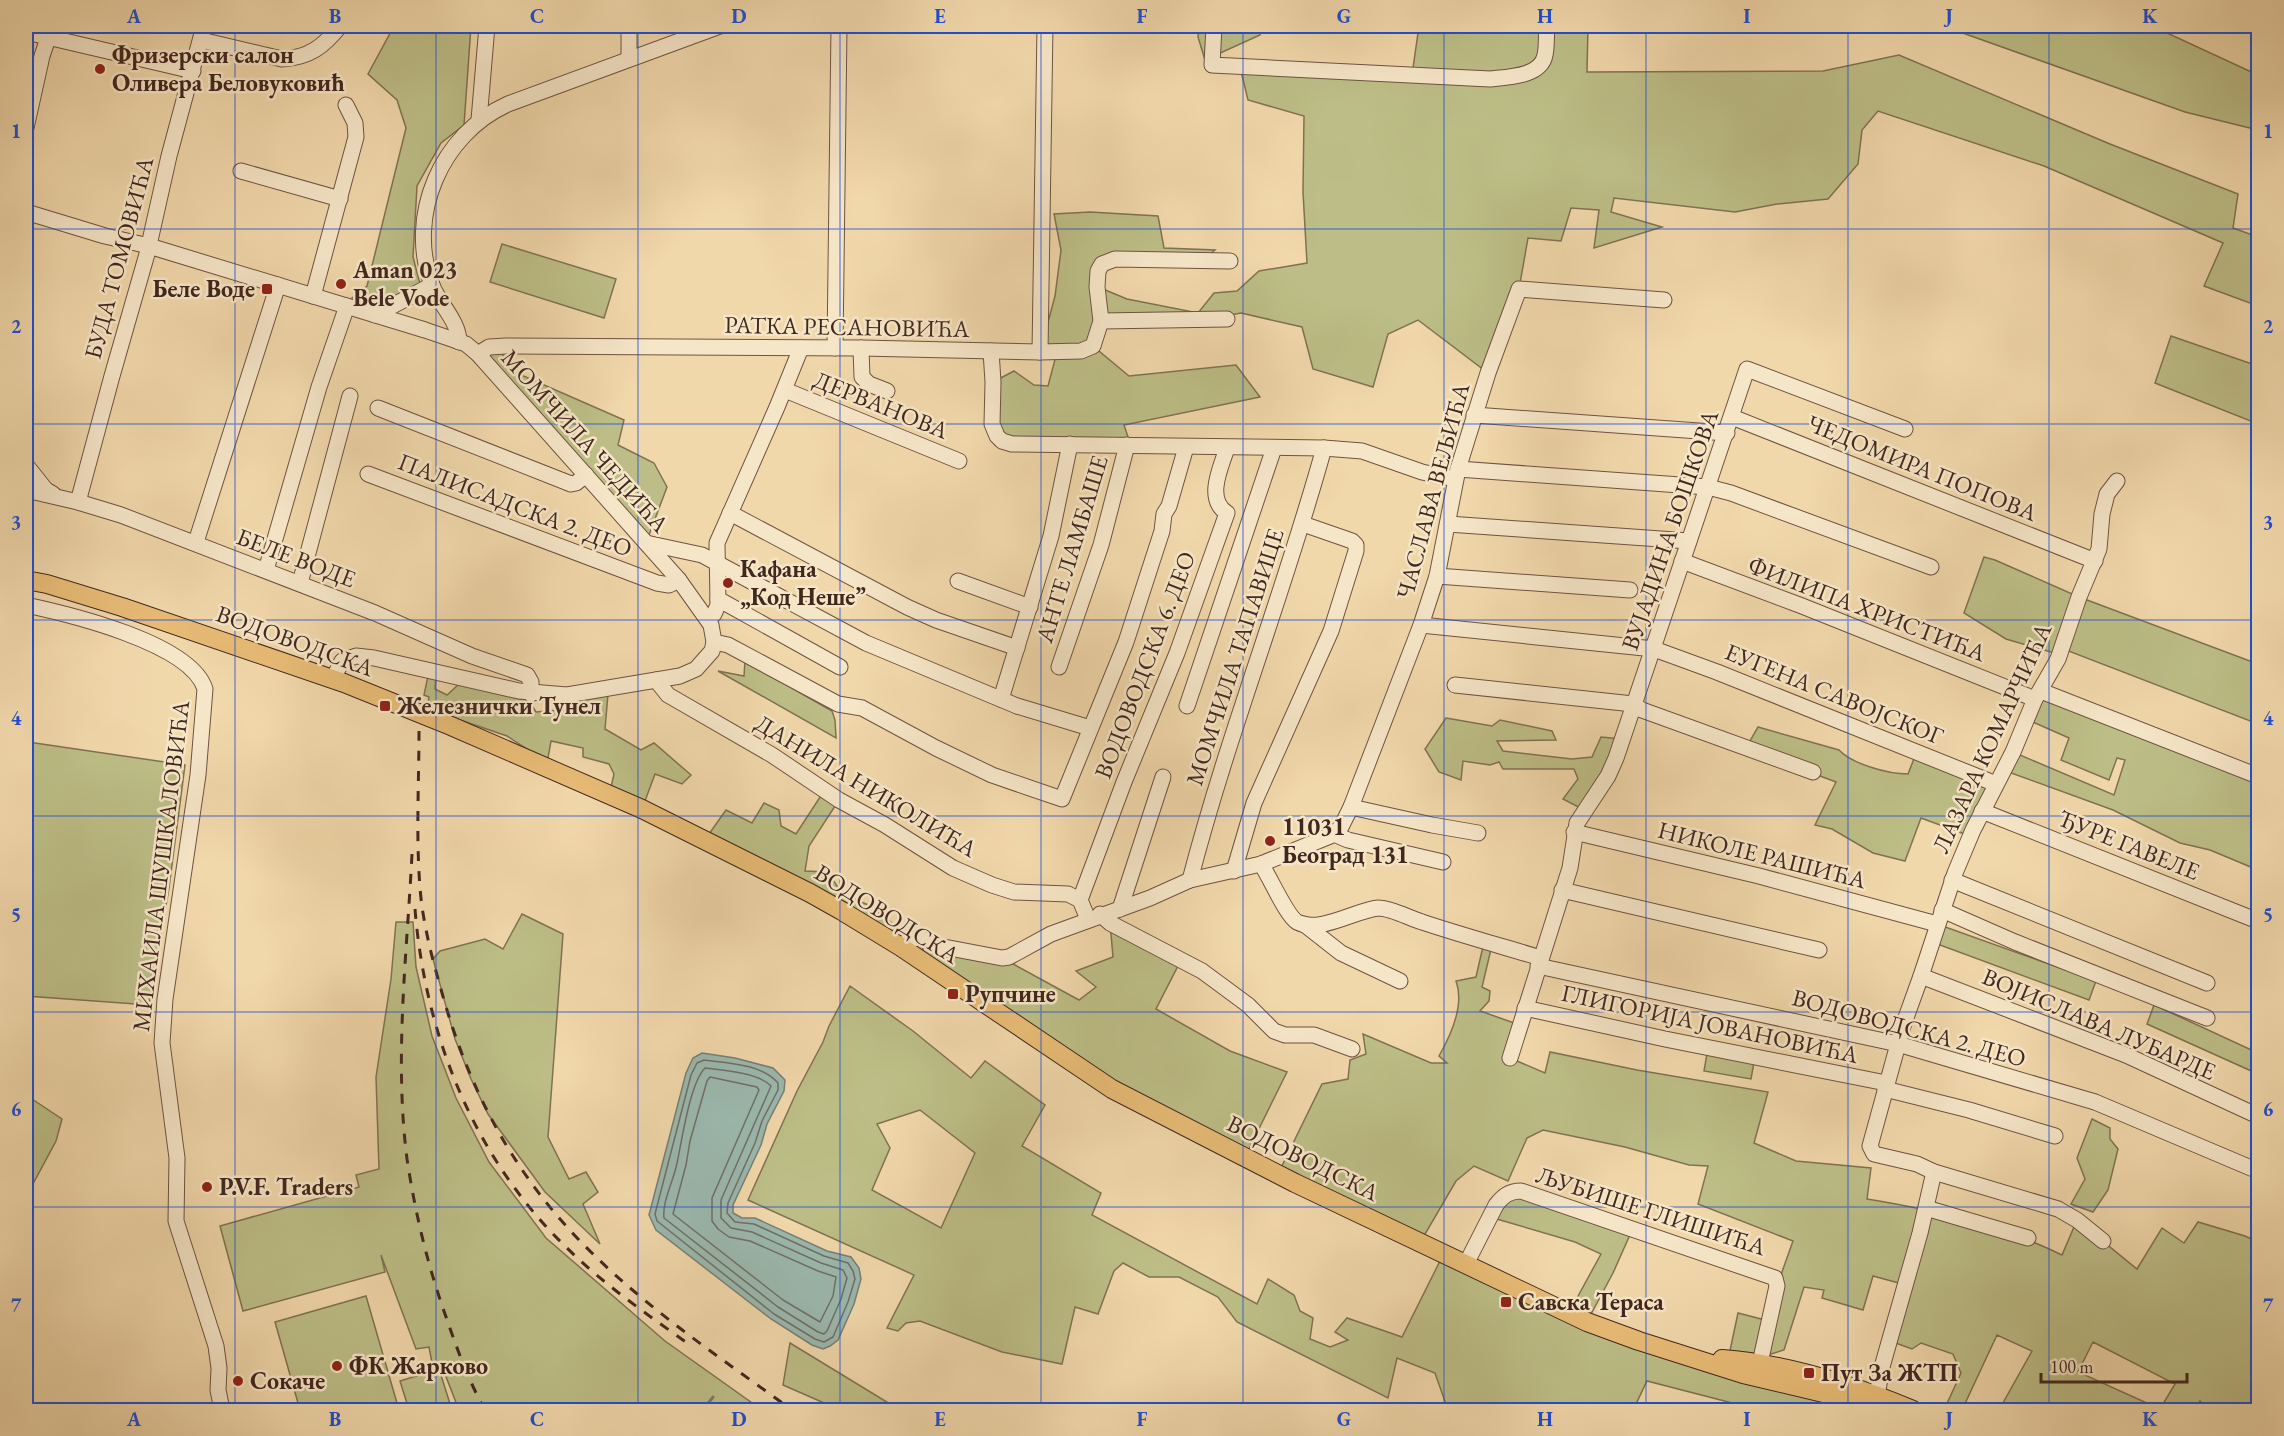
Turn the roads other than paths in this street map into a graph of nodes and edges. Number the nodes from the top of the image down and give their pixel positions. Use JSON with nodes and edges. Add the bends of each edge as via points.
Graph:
{"nodes":[{"id":1,"x":340,"y":26,"type":"edge"},
{"id":2,"x":487,"y":26,"type":"edge"},
{"id":3,"x":630,"y":26,"type":"edge"},
{"id":4,"x":720,"y":26,"type":"edge"},
{"id":5,"x":839,"y":26,"type":"edge"},
{"id":6,"x":1045,"y":26,"type":"edge"},
{"id":7,"x":1214,"y":26,"type":"edge"},
{"id":8,"x":1546,"y":26,"type":"edge"},
{"id":9,"x":49,"y":31,"type":"edge"},
{"id":10,"x":26,"y":32,"type":"edge"},
{"id":11,"x":203,"y":33,"type":"edge"},
{"id":12,"x":629,"y":58,"type":"junction"},
{"id":13,"x":193,"y":71,"type":"junction"},
{"id":14,"x":345,"y":105,"type":"dead end"},
{"id":15,"x":479,"y":120,"type":"junction"},
{"id":16,"x":26,"y":128,"type":"edge"},
{"id":17,"x":241,"y":171,"type":"dead end"},
{"id":18,"x":340,"y":199,"type":"junction"},
{"id":19,"x":26,"y":212,"type":"edge"},
{"id":20,"x":149,"y":246,"type":"junction"},
{"id":21,"x":1230,"y":261,"type":"dead end"},
{"id":22,"x":278,"y":285,"type":"junction"},
{"id":23,"x":432,"y":285,"type":"junction"},
{"id":24,"x":313,"y":296,"type":"junction"},
{"id":25,"x":1664,"y":300,"type":"dead end"},
{"id":26,"x":347,"y":306,"type":"junction"},
{"id":27,"x":442,"y":307,"type":"junction"},
{"id":28,"x":375,"y":315,"type":"junction"},
{"id":29,"x":1227,"y":319,"type":"dead end"},
{"id":30,"x":1101,"y":321,"type":"junction"},
{"id":31,"x":425,"y":330,"type":"junction"},
{"id":32,"x":459,"y":342,"type":"junction"},
{"id":33,"x":801,"y":348,"type":"junction"},
{"id":34,"x":835,"y":348,"type":"junction"},
{"id":35,"x":861,"y":348,"type":"junction"},
{"id":36,"x":991,"y":351,"type":"junction"},
{"id":37,"x":1040,"y":352,"type":"junction"},
{"id":38,"x":478,"y":354,"type":"junction"},
{"id":39,"x":785,"y":390,"type":"junction"},
{"id":40,"x":888,"y":391,"type":"dead end"},
{"id":41,"x":350,"y":396,"type":"dead end"},
{"id":42,"x":378,"y":408,"type":"dead end"},
{"id":43,"x":1474,"y":415,"type":"junction"},
{"id":44,"x":1732,"y":417,"type":"junction"},
{"id":45,"x":1905,"y":429,"type":"dead end"},
{"id":46,"x":1727,"y":433,"type":"junction"},
{"id":47,"x":1070,"y":444,"type":"junction"},
{"id":48,"x":1127,"y":445,"type":"junction"},
{"id":49,"x":1186,"y":447,"type":"junction"},
{"id":50,"x":1227,"y":448,"type":"junction"},
{"id":51,"x":1274,"y":448,"type":"junction"},
{"id":52,"x":1324,"y":448,"type":"junction"},
{"id":53,"x":959,"y":461,"type":"dead end"},
{"id":54,"x":26,"y":465,"type":"edge"},
{"id":55,"x":368,"y":474,"type":"dead end"},
{"id":56,"x":1457,"y":474,"type":"junction"},
{"id":57,"x":586,"y":475,"type":"junction"},
{"id":58,"x":2117,"y":481,"type":"dead end"},
{"id":59,"x":1708,"y":487,"type":"junction"},
{"id":60,"x":26,"y":490,"type":"edge"},
{"id":61,"x":56,"y":496,"type":"junction"},
{"id":62,"x":78,"y":502,"type":"junction"},
{"id":63,"x":730,"y":513,"type":"junction"},
{"id":64,"x":1227,"y":513,"type":"junction"},
{"id":65,"x":1251,"y":514,"type":"junction"},
{"id":66,"x":1303,"y":524,"type":"junction"},
{"id":67,"x":1448,"y":524,"type":"junction"},
{"id":68,"x":1689,"y":541,"type":"junction"},
{"id":69,"x":196,"y":542,"type":"junction"},
{"id":70,"x":646,"y":543,"type":"junction"},
{"id":71,"x":1683,"y":561,"type":"junction"},
{"id":72,"x":2095,"y":561,"type":"junction"},
{"id":73,"x":716,"y":564,"type":"junction"},
{"id":74,"x":1931,"y":567,"type":"dead end"},
{"id":75,"x":266,"y":570,"type":"junction"},
{"id":76,"x":1437,"y":576,"type":"junction"},
{"id":77,"x":26,"y":580,"type":"edge"},
{"id":78,"x":679,"y":580,"type":"junction"},
{"id":79,"x":958,"y":580,"type":"dead end"},
{"id":80,"x":300,"y":583,"type":"junction"},
{"id":81,"x":1630,"y":590,"type":"dead end"},
{"id":82,"x":718,"y":599,"type":"junction"},
{"id":83,"x":26,"y":604,"type":"edge"},
{"id":84,"x":1029,"y":607,"type":"junction"},
{"id":85,"x":708,"y":619,"type":"junction"},
{"id":86,"x":1421,"y":625,"type":"junction"},
{"id":87,"x":714,"y":642,"type":"junction"},
{"id":88,"x":1017,"y":648,"type":"junction"},
{"id":89,"x":1654,"y":649,"type":"junction"},
{"id":90,"x":1178,"y":652,"type":"junction"},
{"id":91,"x":1202,"y":662,"type":"junction"},
{"id":92,"x":840,"y":667,"type":"dead end"},
{"id":93,"x":1059,"y":667,"type":"dead end"},
{"id":94,"x":656,"y":680,"type":"junction"},
{"id":95,"x":338,"y":681,"type":"junction"},
{"id":96,"x":1455,"y":685,"type":"dead end"},
{"id":97,"x":531,"y":694,"type":"junction"},
{"id":98,"x":2038,"y":695,"type":"junction"},
{"id":99,"x":1001,"y":699,"type":"junction"},
{"id":100,"x":1633,"y":704,"type":"junction"},
{"id":101,"x":1187,"y":706,"type":"dead end"},
{"id":102,"x":1090,"y":728,"type":"junction"},
{"id":103,"x":1813,"y":772,"type":"dead end"},
{"id":104,"x":2259,"y":776,"type":"edge"},
{"id":105,"x":1162,"y":777,"type":"dead end"},
{"id":106,"x":1996,"y":784,"type":"junction"},
{"id":107,"x":1351,"y":807,"type":"junction"},
{"id":108,"x":1982,"y":811,"type":"junction"},
{"id":109,"x":1574,"y":832,"type":"junction"},
{"id":110,"x":1478,"y":833,"type":"dead end"},
{"id":111,"x":1334,"y":834,"type":"junction"},
{"id":112,"x":1443,"y":862,"type":"dead end"},
{"id":113,"x":1261,"y":864,"type":"junction"},
{"id":114,"x":1234,"y":871,"type":"junction"},
{"id":115,"x":1190,"y":880,"type":"junction"},
{"id":116,"x":1952,"y":880,"type":"junction"},
{"id":117,"x":1562,"y":890,"type":"junction"},
{"id":118,"x":1080,"y":900,"type":"junction"},
{"id":119,"x":1120,"y":909,"type":"junction"},
{"id":120,"x":1094,"y":917,"type":"junction"},
{"id":121,"x":1940,"y":917,"type":"junction"},
{"id":122,"x":2259,"y":921,"type":"edge"},
{"id":123,"x":1304,"y":924,"type":"junction"},
{"id":124,"x":901,"y":947,"type":"junction"},
{"id":125,"x":1819,"y":950,"type":"dead end"},
{"id":126,"x":1539,"y":962,"type":"junction"},
{"id":127,"x":1921,"y":976,"type":"junction"},
{"id":128,"x":1400,"y":981,"type":"dead end"},
{"id":129,"x":2207,"y":983,"type":"dead end"},
{"id":130,"x":1525,"y":1008,"type":"junction"},
{"id":131,"x":2207,"y":1018,"type":"dead end"},
{"id":132,"x":1898,"y":1044,"type":"junction"},
{"id":133,"x":1352,"y":1050,"type":"dead end"},
{"id":134,"x":1510,"y":1058,"type":"dead end"},
{"id":135,"x":1886,"y":1086,"type":"junction"},
{"id":136,"x":2259,"y":1116,"type":"edge"},
{"id":137,"x":2055,"y":1136,"type":"dead end"},
{"id":138,"x":2258,"y":1171,"type":"edge"},
{"id":139,"x":1934,"y":1172,"type":"junction"},
{"id":140,"x":1926,"y":1208,"type":"junction"},
{"id":141,"x":2028,"y":1238,"type":"dead end"},
{"id":142,"x":2103,"y":1241,"type":"dead end"},
{"id":143,"x":1466,"y":1264,"type":"junction"},
{"id":144,"x":1690,"y":1357,"type":"junction"},
{"id":145,"x":1760,"y":1363,"type":"junction"},
{"id":146,"x":1871,"y":1407,"type":"edge"},
{"id":147,"x":222,"y":1410,"type":"edge"},
{"id":148,"x":1913,"y":1410,"type":"edge"}],
"edges":[{"from":1,"to":11,"type":"street","via":[[320,48],[293,59],[282,59]]},
{"from":2,"to":15,"type":"street"},
{"from":3,"to":12,"type":"street"},
{"from":4,"to":12,"type":"street"},
{"from":5,"to":34,"type":"street"},
{"from":6,"to":37,"type":"street"},
{"from":7,"to":8,"type":"street","via":[[1212,65],[1490,79],[1523,75],[1538,68],[1545,58]]},
{"from":9,"to":10,"type":"street"},
{"from":9,"to":13,"type":"street"},
{"from":9,"to":16,"type":"street"},
{"from":11,"to":13,"type":"street","name":"БУДА ТОМОВИЋА"},
{"from":12,"to":15,"type":"street","via":[[517,100]]},
{"from":13,"to":20,"type":"street","name":"БУДА ТОМОВИЋА"},
{"from":14,"to":18,"type":"street","via":[[355,123],[356,137]]},
{"from":15,"to":23,"type":"street","via":[[459,140],[434,179],[423,228],[423,250]]},
{"from":17,"to":18,"type":"street"},
{"from":18,"to":24,"type":"street"},
{"from":19,"to":20,"type":"street","name":"МОМЧИЛА ЧЕДИЋА"},
{"from":20,"to":22,"type":"street","name":"МОМЧИЛА ЧЕДИЋА"},
{"from":20,"to":62,"type":"street","name":"БУДА ТОМОВИЋА"},
{"from":21,"to":30,"type":"street","via":[[1115,259],[1102,264],[1097,287]]},
{"from":22,"to":24,"type":"street","name":"МОМЧИЛА ЧЕДИЋА"},
{"from":22,"to":69,"type":"street"},
{"from":23,"to":27,"type":"street"},
{"from":23,"to":28,"type":"street"},
{"from":24,"to":26,"type":"street","name":"МОМЧИЛА ЧЕДИЋА"},
{"from":25,"to":43,"type":"street","name":"ЧАСЛАВА ВЕЉИЋА","via":[[1520,289]]},
{"from":26,"to":28,"type":"street","name":"МОМЧИЛА ЧЕДИЋА"},
{"from":26,"to":75,"type":"street","via":[[319,387]]},
{"from":27,"to":31,"type":"street","via":[[438,321]]},
{"from":27,"to":32,"type":"street","via":[[458,331]]},
{"from":28,"to":31,"type":"street","name":"МОМЧИЛА ЧЕДИЋА"},
{"from":29,"to":30,"type":"street"},
{"from":30,"to":37,"type":"street","via":[[1093,346],[1081,351]]},
{"from":31,"to":32,"type":"street","name":"МОМЧИЛА ЧЕДИЋА"},
{"from":32,"to":38,"type":"street","name":"МОМЧИЛА ЧЕДИЋА"},
{"from":33,"to":34,"type":"street","name":"РАТКА РЕСАНОВИЋА"},
{"from":33,"to":38,"type":"street","name":"РАТКА РЕСАНОВИЋА","via":[[496,346]]},
{"from":33,"to":39,"type":"street"},
{"from":34,"to":35,"type":"street","name":"РАТКА РЕСАНОВИЋА"},
{"from":35,"to":36,"type":"street","name":"РАТКА РЕСАНОВИЋА"},
{"from":35,"to":40,"type":"street","via":[[862,378]]},
{"from":36,"to":37,"type":"street"},
{"from":36,"to":47,"type":"street","name":"РАТКА РЕСАНОВИЋА","via":[[992,424],[997,436],[1012,444]]},
{"from":38,"to":57,"type":"street","name":"МОМЧИЛА ЧЕДИЋА"},
{"from":39,"to":53,"type":"street","name":"ДЕРВАНОВА"},
{"from":39,"to":63,"type":"street"},
{"from":41,"to":80,"type":"street"},
{"from":42,"to":57,"type":"street","via":[[571,484]]},
{"from":43,"to":46,"type":"street"},
{"from":43,"to":56,"type":"street","name":"ЧАСЛАВА ВЕЉИЋА"},
{"from":44,"to":45,"type":"street","name":"ВУЈАДИНА БОШКОВА","via":[[1747,369]]},
{"from":44,"to":46,"type":"street","name":"ВУЈАДИНА БОШКОВА"},
{"from":44,"to":72,"type":"street","name":"ЧЕДОМИРА ПОПОВА"},
{"from":46,"to":59,"type":"street","name":"ВУЈАДИНА БОШКОВА"},
{"from":47,"to":48,"type":"street","name":"РАТКА РЕСАНОВИЋА"},
{"from":47,"to":84,"type":"street","via":[[1054,526]]},
{"from":48,"to":49,"type":"street","name":"РАТКА РЕСАНОВИЋА"},
{"from":48,"to":93,"type":"street","name":"АНТЕ ЛАМБАШЕ","via":[[1101,545]]},
{"from":49,"to":50,"type":"street","name":"РАТКА РЕСАНОВИЋА"},
{"from":49,"to":102,"type":"street","via":[[1126,642]]},
{"from":50,"to":51,"type":"street","name":"РАТКА РЕСАНОВИЋА"},
{"from":50,"to":64,"type":"street","via":[[1215,488],[1218,504]]},
{"from":51,"to":52,"type":"street","name":"РАТКА РЕСАНОВИЋА"},
{"from":51,"to":65,"type":"street"},
{"from":52,"to":56,"type":"street","name":"РАТКА РЕСАНОВИЋА","via":[[1362,451],[1422,472]]},
{"from":52,"to":66,"type":"street","name":"МОМЧИЛА ТАПАВИЦЕ"},
{"from":54,"to":61,"type":"street","via":[[46,490]]},
{"from":55,"to":78,"type":"street","name":"ПАЛИСАДСКА 2. ДЕО","via":[[657,583],[669,585]]},
{"from":56,"to":59,"type":"street","name":"РАТКА РЕСАНОВИЋА"},
{"from":56,"to":67,"type":"street","name":"ЧАСЛАВА ВЕЉИЋА"},
{"from":57,"to":70,"type":"street","name":"МОМЧИЛА ЧЕДИЋА"},
{"from":58,"to":72,"type":"street","name":"ЛАЗАРА КОМАРЧИЋА","via":[[2107,494]]},
{"from":59,"to":68,"type":"street","name":"ВУЈАДИНА БОШКОВА"},
{"from":59,"to":74,"type":"street","name":"РАТКА РЕСАНОВИЋА"},
{"from":60,"to":61,"type":"street","name":"БЕЛЕ ВОДЕ"},
{"from":61,"to":62,"type":"street","name":"БЕЛЕ ВОДЕ"},
{"from":62,"to":69,"type":"street","name":"БЕЛЕ ВОДЕ"},
{"from":63,"to":73,"type":"street","via":[[717,543]]},
{"from":63,"to":88,"type":"street","via":[[907,607]]},
{"from":64,"to":65,"type":"street","via":[[1240,509]]},
{"from":64,"to":90,"type":"street","name":"ВОДОВОДСКА 6. ДЕО"},
{"from":65,"to":91,"type":"street"},
{"from":66,"to":114,"type":"street","via":[[1352,541],[1356,551],[1331,631],[1254,803]]},
{"from":66,"to":115,"type":"street","name":"МОМЧИЛА ТАПАВИЦЕ"},
{"from":67,"to":68,"type":"street"},
{"from":67,"to":76,"type":"street","name":"ЧАСЛАВА ВЕЉИЋА"},
{"from":68,"to":71,"type":"street","name":"ВУЈАДИНА БОШКОВА"},
{"from":69,"to":75,"type":"street","name":"БЕЛЕ ВОДЕ"},
{"from":70,"to":73,"type":"street","via":[[693,551]]},
{"from":70,"to":78,"type":"street","name":"МОМЧИЛА ЧЕДИЋА"},
{"from":71,"to":89,"type":"street","name":"ВУЈАДИНА БОШКОВА"},
{"from":71,"to":98,"type":"street","name":"ФИЛИПА ХРИСТИЋА"},
{"from":72,"to":98,"type":"street","name":"ЛАЗАРА КОМАРЧИЋА","via":[[2058,659]]},
{"from":73,"to":82,"type":"street"},
{"from":73,"to":99,"type":"street","via":[[866,643]]},
{"from":75,"to":80,"type":"street","name":"БЕЛЕ ВОДЕ"},
{"from":76,"to":81,"type":"street"},
{"from":76,"to":86,"type":"street","name":"ЧАСЛАВА ВЕЉИЋА"},
{"from":77,"to":95,"type":"main road","name":"ВОДОВОДСКА","via":[[122,607]]},
{"from":78,"to":85,"type":"street","name":"МОМЧИЛА ЧЕДИЋА"},
{"from":79,"to":84,"type":"street"},
{"from":80,"to":97,"type":"street","name":"БЕЛЕ ВОДЕ","via":[[472,656],[518,670],[530,678]]},
{"from":82,"to":85,"type":"street","via":[[716,610]]},
{"from":82,"to":92,"type":"street"},
{"from":83,"to":147,"type":"street","name":"МИХАИЛА ШУШКАЛОВИЋА","via":[[133,636],[188,666],[205,689],[195,798],[162,1043],[177,1158],[176,1221],[216,1346]]},
{"from":84,"to":88,"type":"street"},
{"from":85,"to":87,"type":"street","name":"МОМЧИЛА ЧЕДИЋА"},
{"from":86,"to":89,"type":"street","name":"ЕУГЕНА САВОЈСКОГ"},
{"from":86,"to":107,"type":"street","name":"ЧАСЛАВА ВЕЉИЋА"},
{"from":87,"to":94,"type":"street","via":[[710,655],[696,669]]},
{"from":87,"to":102,"type":"street","via":[[728,645],[838,704],[870,712],[992,775],[1062,799]]},
{"from":88,"to":99,"type":"street"},
{"from":89,"to":100,"type":"street","name":"ВУЈАДИНА БОШКОВА"},
{"from":89,"to":106,"type":"street","name":"ЕУГЕНА САВОЈСКОГ"},
{"from":90,"to":91,"type":"street"},
{"from":90,"to":118,"type":"street","name":"ВОДОВОДСКА 6. ДЕО"},
{"from":91,"to":101,"type":"street"},
{"from":94,"to":97,"type":"street","via":[[567,695]]},
{"from":94,"to":118,"type":"street","name":"ДАНИЛА НИКОЛИЋА","via":[[668,695],[765,750],[839,800],[953,868],[1014,892],[1068,894]]},
{"from":95,"to":97,"type":"street","via":[[342,661],[364,657]]},
{"from":95,"to":124,"type":"main road","name":"ВОДОВОДСКА","via":[[642,809],[810,893]]},
{"from":96,"to":100,"type":"street"},
{"from":98,"to":104,"type":"street","name":"ФИЛИПА ХРИСТИЋА"},
{"from":98,"to":106,"type":"street","name":"ЛАЗАРА КОМАРЧИЋА"},
{"from":99,"to":102,"type":"street"},
{"from":100,"to":103,"type":"street"},
{"from":100,"to":109,"type":"street","name":"ВУЈАДИНА БОШКОВА","via":[[1608,776]]},
{"from":105,"to":119,"type":"street"},
{"from":106,"to":108,"type":"street","name":"ЛАЗАРА КОМАРЧИЋА"},
{"from":107,"to":110,"type":"street"},
{"from":107,"to":111,"type":"street","name":"ЧАСЛАВА ВЕЉИЋА"},
{"from":108,"to":116,"type":"street","name":"ЛАЗАРА КОМАРЧИЋА"},
{"from":108,"to":122,"type":"street","name":"ЂУРЕ ГАВЕЛЕ"},
{"from":109,"to":117,"type":"street","name":"ВУЈАДИНА БОШКОВА","via":[[1570,868]]},
{"from":109,"to":121,"type":"street","name":"НИКОЛЕ РАШИЋА"},
{"from":111,"to":112,"type":"street"},
{"from":111,"to":113,"type":"street"},
{"from":113,"to":114,"type":"street"},
{"from":113,"to":123,"type":"street","via":[[1290,915]]},
{"from":114,"to":115,"type":"street"},
{"from":115,"to":119,"type":"street"},
{"from":116,"to":121,"type":"street","name":"ЛАЗАРА КОМАРЧИЋА"},
{"from":116,"to":129,"type":"street","name":"ЛАЗАРА КОМАРЧИЋА"},
{"from":117,"to":125,"type":"street"},
{"from":117,"to":126,"type":"street","name":"ВУЈАДИНА БОШКОВА"},
{"from":118,"to":120,"type":"street"},
{"from":119,"to":120,"type":"street"},
{"from":120,"to":124,"type":"street","via":[[1009,957],[939,946],[919,938]]},
{"from":120,"to":133,"type":"street","via":[[1202,971],[1248,1005],[1274,1031],[1314,1035]]},
{"from":121,"to":127,"type":"street","name":"ЛАЗАРА КОМАРЧИЋА"},
{"from":121,"to":131,"type":"street","via":[[2015,942]]},
{"from":123,"to":126,"type":"street","name":"ВОДОВОДСКА 2. ДЕО","via":[[1381,908]]},
{"from":123,"to":128,"type":"street","via":[[1341,952]]},
{"from":124,"to":143,"type":"main road","name":"ВОДОВОДСКА","via":[[1112,1089],[1295,1183]]},
{"from":126,"to":130,"type":"street","name":"ВУЈАДИНА БОШКОВА"},
{"from":126,"to":132,"type":"street","name":"ВОДОВОДСКА 2. ДЕО"},
{"from":127,"to":132,"type":"street","name":"ЛАЗАРА КОМАРЧИЋА"},
{"from":127,"to":136,"type":"street","name":"ВОЈИСЛАВА ЛУБАРДЕ","via":[[2126,1055]]},
{"from":130,"to":134,"type":"street","name":"ВУЈАДИНА БОШКОВА"},
{"from":130,"to":135,"type":"street","name":"ГЛИГОРИЈА ЈОВАНОВИЋА"},
{"from":132,"to":135,"type":"street","name":"ЛАЗАРА КОМАРЧИЋА"},
{"from":132,"to":138,"type":"street","name":"ВОДОВОДСКА 2. ДЕО","via":[[2095,1102]]},
{"from":135,"to":137,"type":"street","name":"ГЛИГОРИЈА ЈОВАНОВИЋА"},
{"from":135,"to":139,"type":"street","name":"ЛАЗАРА КОМАРЧИЋА","via":[[1871,1151]]},
{"from":139,"to":140,"type":"street"},
{"from":139,"to":142,"type":"street","via":[[2058,1209]]},
{"from":140,"to":141,"type":"street"},
{"from":140,"to":146,"type":"street"},
{"from":143,"to":144,"type":"main road","name":"ВОДОВОДСКА","via":[[1587,1322]]},
{"from":143,"to":145,"type":"street","name":"ЉУБИШЕ ГЛИШИЋА","via":[[1496,1205],[1511,1191],[1608,1219],[1775,1278],[1777,1286]]},
{"from":144,"to":145,"type":"main road","name":"ВОДОВОДСКА"},
{"from":144,"to":146,"type":"main road","name":"ВОДОВОДСКА"},
{"from":145,"to":146,"type":"main road","name":"ВОДОВОДСКА","via":[[1813,1376]]},
{"from":146,"to":148,"type":"main road","name":"ВОДОВОДСКА"}]}
